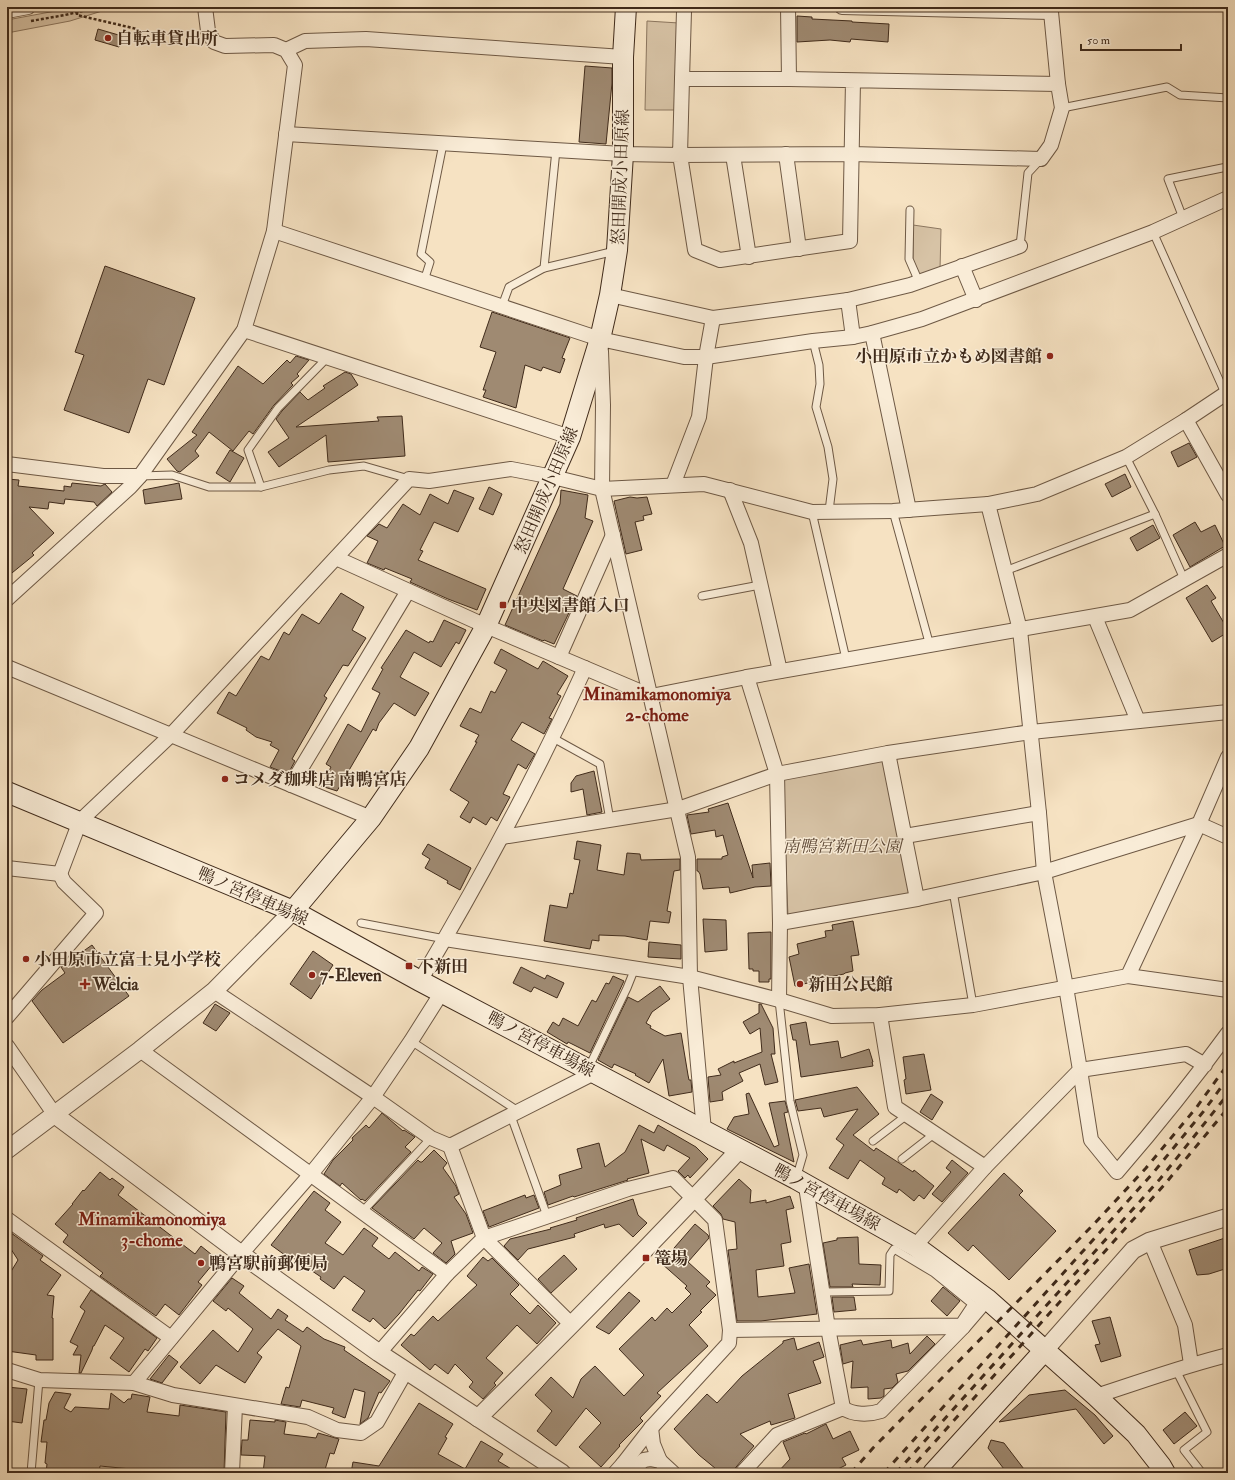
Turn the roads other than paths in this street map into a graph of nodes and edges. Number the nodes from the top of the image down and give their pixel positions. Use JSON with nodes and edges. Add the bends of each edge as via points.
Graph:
{"nodes":[{"id":1,"x":28,"y":7,"type":"edge"},
{"id":2,"x":205,"y":7,"type":"edge"},
{"id":3,"x":626,"y":7,"type":"edge"},
{"id":4,"x":788,"y":7,"type":"edge"},
{"id":5,"x":842,"y":7,"type":"edge"},
{"id":6,"x":1051,"y":9,"type":"edge"},
{"id":7,"x":7,"y":11,"type":"edge"},
{"id":8,"x":684,"y":11,"type":"dead end"},
{"id":9,"x":286,"y":50,"type":"junction"},
{"id":10,"x":623,"y":57,"type":"junction"},
{"id":11,"x":682,"y":78,"type":"junction"},
{"id":12,"x":789,"y":79,"type":"junction"},
{"id":13,"x":853,"y":81,"type":"junction"},
{"id":14,"x":1058,"y":84,"type":"junction"},
{"id":15,"x":1228,"y":98,"type":"edge"},
{"id":16,"x":1062,"y":108,"type":"junction"},
{"id":17,"x":286,"y":134,"type":"junction"},
{"id":18,"x":443,"y":144,"type":"junction"},
{"id":19,"x":556,"y":150,"type":"junction"},
{"id":20,"x":623,"y":154,"type":"junction"},
{"id":21,"x":786,"y":154,"type":"junction"},
{"id":22,"x":852,"y":154,"type":"junction"},
{"id":23,"x":680,"y":155,"type":"junction"},
{"id":24,"x":733,"y":155,"type":"junction"},
{"id":25,"x":1041,"y":159,"type":"junction"},
{"id":26,"x":1228,"y":163,"type":"edge"},
{"id":27,"x":1228,"y":198,"type":"edge"},
{"id":28,"x":910,"y":210,"type":"dead end"},
{"id":29,"x":1183,"y":218,"type":"junction"},
{"id":30,"x":274,"y":231,"type":"junction"},
{"id":31,"x":1153,"y":232,"type":"junction"},
{"id":32,"x":1020,"y":246,"type":"joint"},
{"id":33,"x":799,"y":248,"type":"junction"},
{"id":34,"x":617,"y":250,"type":"junction"},
{"id":35,"x":749,"y":257,"type":"junction"},
{"id":36,"x":962,"y":266,"type":"junction"},
{"id":37,"x":544,"y":268,"type":"junction"},
{"id":38,"x":424,"y":281,"type":"junction"},
{"id":39,"x":918,"y":282,"type":"junction"},
{"id":40,"x":610,"y":295,"type":"junction"},
{"id":41,"x":848,"y":300,"type":"junction"},
{"id":42,"x":976,"y":300,"type":"junction"},
{"id":43,"x":502,"y":306,"type":"junction"},
{"id":44,"x":713,"y":318,"type":"junction"},
{"id":45,"x":244,"y":330,"type":"junction"},
{"id":46,"x":872,"y":333,"type":"junction"},
{"id":47,"x":853,"y":337,"type":"junction"},
{"id":48,"x":600,"y":339,"type":"junction"},
{"id":49,"x":813,"y":340,"type":"junction"},
{"id":50,"x":706,"y":357,"type":"junction"},
{"id":51,"x":327,"y":358,"type":"junction"},
{"id":52,"x":1226,"y":392,"type":"edge"},
{"id":53,"x":1186,"y":420,"type":"junction"},
{"id":54,"x":570,"y":437,"type":"junction"},
{"id":55,"x":1126,"y":457,"type":"junction"},
{"id":56,"x":7,"y":464,"type":"edge"},
{"id":57,"x":140,"y":476,"type":"junction"},
{"id":58,"x":553,"y":477,"type":"junction"},
{"id":59,"x":409,"y":479,"type":"junction"},
{"id":60,"x":673,"y":485,"type":"junction"},
{"id":61,"x":261,"y":487,"type":"junction"},
{"id":62,"x":602,"y":489,"type":"junction"},
{"id":63,"x":730,"y":490,"type":"junction"},
{"id":64,"x":1228,"y":495,"type":"edge"},
{"id":65,"x":988,"y":504,"type":"junction"},
{"id":66,"x":908,"y":510,"type":"junction"},
{"id":67,"x":829,"y":511,"type":"junction"},
{"id":68,"x":893,"y":511,"type":"junction"},
{"id":69,"x":812,"y":512,"type":"junction"},
{"id":70,"x":1155,"y":514,"type":"junction"},
{"id":71,"x":613,"y":535,"type":"junction"},
{"id":72,"x":1228,"y":555,"type":"edge"},
{"id":73,"x":336,"y":558,"type":"junction"},
{"id":74,"x":1005,"y":571,"type":"junction"},
{"id":75,"x":1184,"y":579,"type":"junction"},
{"id":76,"x":760,"y":585,"type":"junction"},
{"id":77,"x":408,"y":591,"type":"junction"},
{"id":78,"x":702,"y":596,"type":"dead end"},
{"id":79,"x":7,"y":599,"type":"edge"},
{"id":80,"x":1095,"y":617,"type":"junction"},
{"id":81,"x":486,"y":626,"type":"junction"},
{"id":82,"x":1020,"y":630,"type":"junction"},
{"id":83,"x":930,"y":646,"type":"junction"},
{"id":84,"x":559,"y":657,"type":"junction"},
{"id":85,"x":846,"y":660,"type":"junction"},
{"id":86,"x":7,"y":667,"type":"edge"},
{"id":87,"x":585,"y":668,"type":"junction"},
{"id":88,"x":780,"y":671,"type":"junction"},
{"id":89,"x":747,"y":677,"type":"junction"},
{"id":90,"x":651,"y":696,"type":"junction"},
{"id":91,"x":1228,"y":712,"type":"edge"},
{"id":92,"x":1138,"y":721,"type":"junction"},
{"id":93,"x":1031,"y":732,"type":"junction"},
{"id":94,"x":171,"y":735,"type":"junction"},
{"id":95,"x":553,"y":738,"type":"junction"},
{"id":96,"x":888,"y":753,"type":"junction"},
{"id":97,"x":1228,"y":757,"type":"edge"},
{"id":98,"x":777,"y":774,"type":"junction"},
{"id":99,"x":291,"y":785,"type":"junction"},
{"id":100,"x":7,"y":792,"type":"edge"},
{"id":101,"x":678,"y":809,"type":"junction"},
{"id":102,"x":1040,"y":813,"type":"junction"},
{"id":103,"x":371,"y":818,"type":"junction"},
{"id":104,"x":610,"y":820,"type":"junction"},
{"id":105,"x":80,"y":822,"type":"junction"},
{"id":106,"x":1199,"y":824,"type":"junction"},
{"id":107,"x":905,"y":836,"type":"junction"},
{"id":108,"x":502,"y":837,"type":"junction"},
{"id":109,"x":1228,"y":837,"type":"edge"},
{"id":110,"x":7,"y":868,"type":"edge"},
{"id":111,"x":1044,"y":872,"type":"junction"},
{"id":112,"x":60,"y":874,"type":"junction"},
{"id":113,"x":954,"y":891,"type":"junction"},
{"id":114,"x":917,"y":899,"type":"junction"},
{"id":115,"x":293,"y":911,"type":"junction"},
{"id":116,"x":361,"y":923,"type":"dead end"},
{"id":117,"x":780,"y":923,"type":"junction"},
{"id":118,"x":446,"y":939,"type":"junction"},
{"id":119,"x":635,"y":968,"type":"junction"},
{"id":120,"x":1128,"y":976,"type":"junction"},
{"id":121,"x":690,"y":977,"type":"junction"},
{"id":122,"x":420,"y":981,"type":"junction"},
{"id":123,"x":1066,"y":987,"type":"junction"},
{"id":124,"x":1228,"y":990,"type":"edge"},
{"id":125,"x":214,"y":991,"type":"junction"},
{"id":126,"x":442,"y":992,"type":"junction"},
{"id":127,"x":779,"y":1000,"type":"junction"},
{"id":128,"x":974,"y":1005,"type":"junction"},
{"id":129,"x":880,"y":1015,"type":"junction"},
{"id":130,"x":7,"y":1017,"type":"edge"},
{"id":131,"x":1228,"y":1033,"type":"edge"},
{"id":132,"x":411,"y":1041,"type":"junction"},
{"id":133,"x":7,"y":1046,"type":"edge"},
{"id":134,"x":140,"y":1050,"type":"junction"},
{"id":135,"x":1205,"y":1065,"type":"junction"},
{"id":136,"x":1080,"y":1070,"type":"junction"},
{"id":137,"x":591,"y":1071,"type":"junction"},
{"id":138,"x":374,"y":1096,"type":"junction"},
{"id":139,"x":515,"y":1114,"type":"junction"},
{"id":140,"x":55,"y":1115,"type":"junction"},
{"id":141,"x":907,"y":1115,"type":"junction"},
{"id":142,"x":704,"y":1132,"type":"junction"},
{"id":143,"x":934,"y":1134,"type":"junction"},
{"id":144,"x":431,"y":1138,"type":"junction"},
{"id":145,"x":873,"y":1140,"type":"dead end"},
{"id":146,"x":450,"y":1146,"type":"junction"},
{"id":147,"x":7,"y":1150,"type":"edge"},
{"id":148,"x":739,"y":1150,"type":"junction"},
{"id":149,"x":902,"y":1158,"type":"dead end"},
{"id":150,"x":985,"y":1167,"type":"junction"},
{"id":151,"x":311,"y":1174,"type":"junction"},
{"id":152,"x":804,"y":1184,"type":"junction"},
{"id":153,"x":694,"y":1200,"type":"junction"},
{"id":154,"x":362,"y":1212,"type":"junction"},
{"id":155,"x":548,"y":1216,"type":"junction"},
{"id":156,"x":1228,"y":1217,"type":"edge"},
{"id":157,"x":7,"y":1219,"type":"edge"},
{"id":158,"x":484,"y":1238,"type":"junction"},
{"id":159,"x":1150,"y":1241,"type":"junction"},
{"id":160,"x":915,"y":1246,"type":"junction"},
{"id":161,"x":241,"y":1254,"type":"junction"},
{"id":162,"x":447,"y":1274,"type":"junction"},
{"id":163,"x":987,"y":1300,"type":"junction"},
{"id":164,"x":962,"y":1324,"type":"junction"},
{"id":165,"x":572,"y":1325,"type":"junction"},
{"id":166,"x":828,"y":1328,"type":"junction"},
{"id":167,"x":730,"y":1330,"type":"junction"},
{"id":168,"x":171,"y":1338,"type":"junction"},
{"id":169,"x":1044,"y":1351,"type":"junction"},
{"id":170,"x":379,"y":1353,"type":"junction"},
{"id":171,"x":1228,"y":1355,"type":"edge"},
{"id":172,"x":1191,"y":1364,"type":"junction"},
{"id":173,"x":7,"y":1370,"type":"edge"},
{"id":174,"x":1176,"y":1370,"type":"junction"},
{"id":175,"x":406,"y":1371,"type":"junction"},
{"id":176,"x":39,"y":1380,"type":"junction"},
{"id":177,"x":134,"y":1383,"type":"junction"},
{"id":178,"x":1096,"y":1396,"type":"junction"},
{"id":179,"x":235,"y":1406,"type":"junction"},
{"id":180,"x":843,"y":1408,"type":"junction"},
{"id":181,"x":478,"y":1418,"type":"junction"},
{"id":182,"x":651,"y":1428,"type":"junction"},
{"id":183,"x":660,"y":1461,"type":"junction"},
{"id":184,"x":631,"y":1470,"type":"edge"},
{"id":185,"x":31,"y":1473,"type":"edge"},
{"id":186,"x":232,"y":1473,"type":"edge"},
{"id":187,"x":562,"y":1473,"type":"edge"},
{"id":188,"x":672,"y":1473,"type":"edge"},
{"id":189,"x":742,"y":1473,"type":"edge"},
{"id":190,"x":933,"y":1473,"type":"edge"},
{"id":191,"x":1165,"y":1473,"type":"edge"},
{"id":192,"x":1202,"y":1473,"type":"edge"}],
"edges":[{"from":1,"to":7,"type":"street"},
{"from":2,"to":9,"type":"street","via":[[208,31],[214,42],[225,46],[274,45]]},
{"from":3,"to":10,"type":"main road","name":"怒田開成小田原線"},
{"from":4,"to":12,"type":"street"},
{"from":5,"to":6,"type":"street"},
{"from":6,"to":14,"type":"street"},
{"from":8,"to":11,"type":"street"},
{"from":9,"to":10,"type":"street","via":[[305,41],[366,39]]},
{"from":9,"to":17,"type":"street","via":[[295,65]]},
{"from":10,"to":20,"type":"main road","name":"怒田開成小田原線"},
{"from":11,"to":12,"type":"street"},
{"from":11,"to":23,"type":"street"},
{"from":12,"to":13,"type":"street"},
{"from":13,"to":14,"type":"street"},
{"from":13,"to":22,"type":"street"},
{"from":14,"to":16,"type":"street"},
{"from":15,"to":16,"type":"lane","via":[[1180,95],[1167,87]]},
{"from":16,"to":25,"type":"street","via":[[1051,145]]},
{"from":17,"to":18,"type":"street"},
{"from":17,"to":30,"type":"street"},
{"from":18,"to":19,"type":"street"},
{"from":18,"to":38,"type":"lane","via":[[421,254],[430,262]]},
{"from":19,"to":20,"type":"street"},
{"from":19,"to":37,"type":"lane"},
{"from":20,"to":23,"type":"street"},
{"from":20,"to":34,"type":"main road","name":"怒田開成小田原線"},
{"from":21,"to":22,"type":"street"},
{"from":21,"to":24,"type":"street"},
{"from":21,"to":33,"type":"street"},
{"from":22,"to":25,"type":"street"},
{"from":22,"to":33,"type":"street","via":[[850,241]]},
{"from":23,"to":24,"type":"street"},
{"from":23,"to":35,"type":"street","via":[[695,250],[720,260]]},
{"from":24,"to":35,"type":"street"},
{"from":25,"to":32,"type":"lane","via":[[1028,173]]},
{"from":26,"to":29,"type":"lane","via":[[1227,167],[1168,179]]},
{"from":27,"to":29,"type":"street"},
{"from":28,"to":39,"type":"lane","via":[[909,259]]},
{"from":29,"to":31,"type":"street"},
{"from":30,"to":38,"type":"street"},
{"from":30,"to":45,"type":"street"},
{"from":31,"to":42,"type":"street"},
{"from":31,"to":52,"type":"lane"},
{"from":32,"to":36,"type":"street"},
{"from":33,"to":35,"type":"street"},
{"from":34,"to":37,"type":"lane"},
{"from":34,"to":40,"type":"main road","name":"怒田開成小田原線"},
{"from":36,"to":39,"type":"street"},
{"from":36,"to":42,"type":"street"},
{"from":37,"to":43,"type":"lane","via":[[509,287]]},
{"from":38,"to":43,"type":"street"},
{"from":39,"to":41,"type":"street"},
{"from":40,"to":44,"type":"street"},
{"from":40,"to":48,"type":"main road","name":"怒田開成小田原線"},
{"from":41,"to":44,"type":"street"},
{"from":41,"to":47,"type":"street"},
{"from":42,"to":46,"type":"street"},
{"from":43,"to":48,"type":"street"},
{"from":44,"to":50,"type":"street"},
{"from":45,"to":51,"type":"street"},
{"from":45,"to":57,"type":"street"},
{"from":46,"to":47,"type":"street"},
{"from":46,"to":66,"type":"street"},
{"from":47,"to":49,"type":"street"},
{"from":48,"to":50,"type":"street","via":[[684,357]]},
{"from":48,"to":54,"type":"main road","name":"怒田開成小田原線"},
{"from":48,"to":62,"type":"street","via":[[603,405]]},
{"from":49,"to":50,"type":"street"},
{"from":49,"to":67,"type":"lane","via":[[820,384],[816,407],[828,447],[833,479]]},
{"from":50,"to":60,"type":"street","via":[[699,417]]},
{"from":51,"to":54,"type":"street"},
{"from":51,"to":61,"type":"lane","via":[[278,408],[248,450]]},
{"from":52,"to":53,"type":"street"},
{"from":53,"to":55,"type":"street"},
{"from":53,"to":64,"type":"street"},
{"from":54,"to":58,"type":"main road","name":"怒田開成小田原線"},
{"from":55,"to":65,"type":"street","via":[[1037,494]]},
{"from":55,"to":70,"type":"lane"},
{"from":56,"to":57,"type":"street","via":[[104,476]]},
{"from":57,"to":61,"type":"lane","via":[[172,475],[208,487]]},
{"from":57,"to":79,"type":"street"},
{"from":58,"to":59,"type":"street","via":[[511,469],[430,481]]},
{"from":58,"to":62,"type":"street"},
{"from":58,"to":81,"type":"main road","name":"怒田開成小田原線"},
{"from":59,"to":61,"type":"lane","via":[[364,466],[329,470]]},
{"from":59,"to":73,"type":"street"},
{"from":60,"to":62,"type":"street"},
{"from":60,"to":63,"type":"street","via":[[704,484]]},
{"from":62,"to":71,"type":"street"},
{"from":63,"to":69,"type":"street"},
{"from":63,"to":76,"type":"street","via":[[751,543]]},
{"from":65,"to":66,"type":"street"},
{"from":65,"to":74,"type":"street"},
{"from":66,"to":68,"type":"street"},
{"from":67,"to":68,"type":"street"},
{"from":67,"to":69,"type":"street"},
{"from":68,"to":83,"type":"lane"},
{"from":69,"to":85,"type":"lane"},
{"from":70,"to":74,"type":"lane"},
{"from":70,"to":75,"type":"lane"},
{"from":71,"to":84,"type":"street"},
{"from":71,"to":90,"type":"street"},
{"from":72,"to":75,"type":"street"},
{"from":73,"to":77,"type":"street"},
{"from":73,"to":94,"type":"street"},
{"from":74,"to":82,"type":"street"},
{"from":75,"to":80,"type":"street","via":[[1130,610]]},
{"from":76,"to":78,"type":"lane"},
{"from":76,"to":88,"type":"street"},
{"from":77,"to":81,"type":"street"},
{"from":77,"to":99,"type":"street"},
{"from":80,"to":82,"type":"street"},
{"from":80,"to":92,"type":"street"},
{"from":81,"to":84,"type":"street"},
{"from":81,"to":103,"type":"main road","name":"怒田開成小田原線","via":[[419,748]]},
{"from":82,"to":83,"type":"street"},
{"from":82,"to":93,"type":"street"},
{"from":83,"to":85,"type":"street"},
{"from":84,"to":87,"type":"street"},
{"from":85,"to":88,"type":"street"},
{"from":86,"to":94,"type":"street"},
{"from":87,"to":90,"type":"street"},
{"from":87,"to":95,"type":"street"},
{"from":88,"to":89,"type":"street"},
{"from":89,"to":90,"type":"street"},
{"from":89,"to":98,"type":"street"},
{"from":90,"to":101,"type":"street"},
{"from":91,"to":92,"type":"street"},
{"from":92,"to":93,"type":"street"},
{"from":93,"to":96,"type":"street"},
{"from":93,"to":102,"type":"street"},
{"from":94,"to":99,"type":"street"},
{"from":94,"to":105,"type":"street"},
{"from":95,"to":104,"type":"lane","via":[[600,764]]},
{"from":95,"to":108,"type":"street"},
{"from":96,"to":98,"type":"street"},
{"from":96,"to":107,"type":"street"},
{"from":97,"to":106,"type":"street"},
{"from":98,"to":101,"type":"street"},
{"from":98,"to":117,"type":"street"},
{"from":99,"to":103,"type":"street"},
{"from":100,"to":105,"type":"main road","name":"鴨ノ宮停車場線"},
{"from":101,"to":104,"type":"street"},
{"from":101,"to":121,"type":"street","via":[[688,858]]},
{"from":102,"to":107,"type":"street"},
{"from":102,"to":111,"type":"street"},
{"from":103,"to":115,"type":"main road","name":"怒田開成小田原線"},
{"from":104,"to":108,"type":"street"},
{"from":105,"to":112,"type":"street"},
{"from":105,"to":115,"type":"main road","name":"鴨ノ宮停車場線"},
{"from":106,"to":109,"type":"street"},
{"from":106,"to":111,"type":"street"},
{"from":106,"to":120,"type":"street"},
{"from":107,"to":114,"type":"street"},
{"from":108,"to":118,"type":"street"},
{"from":110,"to":112,"type":"street"},
{"from":111,"to":113,"type":"street"},
{"from":111,"to":123,"type":"street"},
{"from":112,"to":130,"type":"street","via":[[64,882],[96,913]]},
{"from":113,"to":114,"type":"street"},
{"from":113,"to":128,"type":"lane"},
{"from":114,"to":117,"type":"street"},
{"from":115,"to":122,"type":"main road","name":"鴨ノ宮停車場線"},
{"from":115,"to":125,"type":"street"},
{"from":116,"to":118,"type":"lane"},
{"from":117,"to":127,"type":"street"},
{"from":118,"to":119,"type":"street"},
{"from":118,"to":122,"type":"street"},
{"from":119,"to":121,"type":"street"},
{"from":119,"to":137,"type":"lane"},
{"from":120,"to":123,"type":"street"},
{"from":120,"to":124,"type":"street"},
{"from":121,"to":127,"type":"street"},
{"from":121,"to":142,"type":"street"},
{"from":122,"to":126,"type":"main road","name":"鴨ノ宮停車場線"},
{"from":123,"to":128,"type":"street"},
{"from":123,"to":136,"type":"street"},
{"from":125,"to":134,"type":"street"},
{"from":125,"to":138,"type":"street"},
{"from":126,"to":132,"type":"street"},
{"from":126,"to":137,"type":"main road","name":"鴨ノ宮停車場線"},
{"from":127,"to":129,"type":"street","via":[[832,1016]]},
{"from":127,"to":152,"type":"lane","via":[[790,1101],[803,1155]]},
{"from":128,"to":129,"type":"street"},
{"from":129,"to":141,"type":"street","via":[[895,1108]]},
{"from":131,"to":135,"type":"street"},
{"from":132,"to":138,"type":"street"},
{"from":132,"to":139,"type":"lane"},
{"from":133,"to":140,"type":"street"},
{"from":134,"to":140,"type":"street"},
{"from":134,"to":151,"type":"street"},
{"from":135,"to":136,"type":"street","via":[[1186,1054]]},
{"from":135,"to":136,"type":"street","via":[[1117,1172],[1091,1140]]},
{"from":136,"to":150,"type":"street"},
{"from":137,"to":139,"type":"street"},
{"from":137,"to":142,"type":"main road","name":"鴨ノ宮停車場線"},
{"from":138,"to":144,"type":"street"},
{"from":138,"to":151,"type":"street"},
{"from":139,"to":146,"type":"street"},
{"from":139,"to":155,"type":"lane"},
{"from":140,"to":147,"type":"street"},
{"from":140,"to":161,"type":"street"},
{"from":141,"to":143,"type":"street"},
{"from":141,"to":145,"type":"lane"},
{"from":142,"to":148,"type":"main road","name":"鴨ノ宮停車場線"},
{"from":143,"to":149,"type":"lane"},
{"from":143,"to":150,"type":"street"},
{"from":144,"to":146,"type":"street"},
{"from":144,"to":154,"type":"lane"},
{"from":146,"to":158,"type":"street"},
{"from":148,"to":152,"type":"main road","name":"鴨ノ宮停車場線"},
{"from":148,"to":153,"type":"street"},
{"from":150,"to":160,"type":"street"},
{"from":151,"to":154,"type":"street"},
{"from":151,"to":161,"type":"street"},
{"from":152,"to":160,"type":"main road","name":"鴨ノ宮停車場線"},
{"from":152,"to":166,"type":"street"},
{"from":153,"to":155,"type":"street","via":[[673,1178],[628,1189]]},
{"from":153,"to":165,"type":"street"},
{"from":153,"to":167,"type":"street","via":[[715,1220]]},
{"from":154,"to":162,"type":"street"},
{"from":155,"to":158,"type":"street"},
{"from":156,"to":159,"type":"street"},
{"from":157,"to":168,"type":"street"},
{"from":158,"to":162,"type":"street"},
{"from":158,"to":165,"type":"street"},
{"from":159,"to":169,"type":"street","via":[[1133,1250]]},
{"from":159,"to":172,"type":"street","via":[[1184,1325]]},
{"from":160,"to":163,"type":"main road","name":"鴨ノ宮停車場線"},
{"from":161,"to":168,"type":"street"},
{"from":161,"to":170,"type":"street"},
{"from":162,"to":170,"type":"street"},
{"from":163,"to":164,"type":"street"},
{"from":163,"to":169,"type":"main road","name":"鴨ノ宮停車場線"},
{"from":164,"to":164,"type":"lane","via":[[830,1323],[826,1292],[889,1291],[890,1255],[894,1249],[934,1272],[972,1304]]},
{"from":164,"to":166,"type":"street"},
{"from":164,"to":180,"type":"street","via":[[881,1411],[874,1414],[850,1413]]},
{"from":165,"to":181,"type":"street"},
{"from":166,"to":167,"type":"street"},
{"from":166,"to":180,"type":"street"},
{"from":167,"to":182,"type":"street","via":[[729,1343]]},
{"from":168,"to":177,"type":"street"},
{"from":169,"to":178,"type":"main road","name":"鴨ノ宮停車場線"},
{"from":169,"to":190,"type":"main road"},
{"from":170,"to":175,"type":"street"},
{"from":171,"to":172,"type":"street"},
{"from":172,"to":174,"type":"street"},
{"from":173,"to":176,"type":"street"},
{"from":174,"to":178,"type":"street"},
{"from":174,"to":192,"type":"lane","via":[[1206,1432],[1184,1450]]},
{"from":175,"to":179,"type":"street","via":[[377,1422],[361,1433],[337,1430],[308,1417]]},
{"from":175,"to":181,"type":"street"},
{"from":176,"to":177,"type":"street"},
{"from":176,"to":185,"type":"lane"},
{"from":177,"to":179,"type":"street","via":[[173,1395]]},
{"from":178,"to":191,"type":"main road","name":"鴨ノ宮停車場線","via":[[1136,1434]]},
{"from":179,"to":186,"type":"street"},
{"from":180,"to":189,"type":"street","via":[[777,1435]]},
{"from":181,"to":187,"type":"street"},
{"from":182,"to":183,"type":"street","via":[[653,1444]]},
{"from":182,"to":184,"type":"street"},
{"from":183,"to":184,"type":"street","via":[[644,1460]]},
{"from":183,"to":188,"type":"street"}]}
